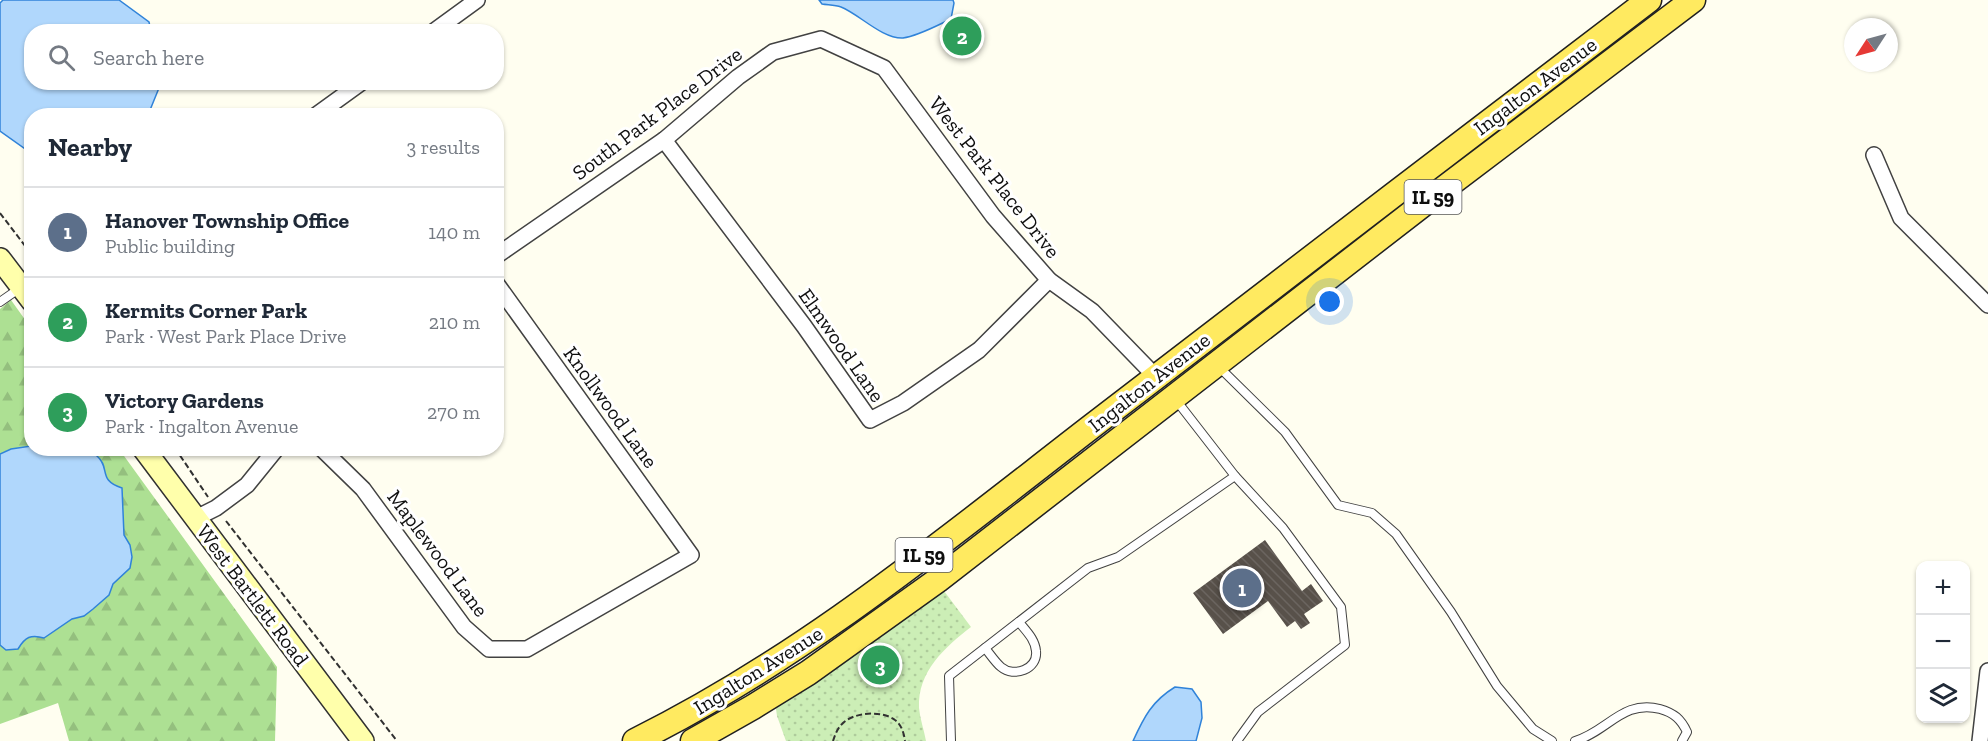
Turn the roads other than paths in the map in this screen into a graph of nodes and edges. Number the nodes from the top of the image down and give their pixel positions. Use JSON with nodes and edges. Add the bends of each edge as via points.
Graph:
{"nodes":[{"id":1,"x":477,"y":0,"type":"edge"},
{"id":2,"x":1649,"y":0,"type":"edge"},
{"id":3,"x":1694,"y":0,"type":"edge"},
{"id":4,"x":444,"y":24,"type":"edge"},
{"id":5,"x":821,"y":39,"type":"joint"},
{"id":6,"x":351,"y":90,"type":"edge"},
{"id":7,"x":326,"y":108,"type":"edge"},
{"id":8,"x":664,"y":140,"type":"junction"},
{"id":9,"x":1874,"y":155,"type":"dead end"},
{"id":10,"x":504,"y":250,"type":"edge"},
{"id":11,"x":0,"y":259,"type":"edge"},
{"id":12,"x":1049,"y":280,"type":"junction"},
{"id":13,"x":24,"y":291,"type":"edge"},
{"id":14,"x":504,"y":294,"type":"edge"},
{"id":15,"x":24,"y":295,"type":"edge"},
{"id":16,"x":0,"y":302,"type":"edge"},
{"id":17,"x":1988,"y":305,"type":"edge"},
{"id":18,"x":1216,"y":364,"type":"junction"},
{"id":19,"x":1156,"y":377,"type":"junction"},
{"id":20,"x":1174,"y":397,"type":"junction"},
{"id":21,"x":149,"y":456,"type":"edge"},
{"id":22,"x":271,"y":456,"type":"edge"},
{"id":23,"x":329,"y":456,"type":"edge"},
{"id":24,"x":1235,"y":476,"type":"junction"},
{"id":25,"x":196,"y":518,"type":"junction"},
{"id":26,"x":692,"y":555,"type":"joint"},
{"id":27,"x":1019,"y":621,"type":"junction"},
{"id":28,"x":985,"y":648,"type":"junction"},
{"id":29,"x":1988,"y":671,"type":"edge"},
{"id":30,"x":363,"y":741,"type":"edge"},
{"id":31,"x":635,"y":741,"type":"edge"},
{"id":32,"x":693,"y":741,"type":"edge"},
{"id":33,"x":951,"y":741,"type":"edge"},
{"id":34,"x":1237,"y":741,"type":"edge"},
{"id":35,"x":1552,"y":741,"type":"edge"},
{"id":36,"x":1575,"y":741,"type":"edge"},
{"id":37,"x":1682,"y":741,"type":"edge"},
{"id":38,"x":1980,"y":741,"type":"edge"}],
"edges":[{"from":1,"to":4,"type":"street"},
{"from":2,"to":19,"type":"main road","name":"Ingalton Avenue","number":"IL 59"},
{"from":3,"to":18,"type":"main road","name":"Ingalton Avenue","number":"IL 59"},
{"from":5,"to":8,"type":"street","name":"South Park Place Drive","via":[[773,52]]},
{"from":5,"to":12,"type":"street","name":"West Park Place Drive","via":[[884,68],[993,216]]},
{"from":6,"to":7,"type":"street"},
{"from":8,"to":10,"type":"street","name":"South Park Place Drive"},
{"from":8,"to":12,"type":"street","name":"Elmwood Lane","via":[[870,420],[903,403],[979,350]]},
{"from":9,"to":17,"type":"street","via":[[1900,218]]},
{"from":11,"to":13,"type":"street"},
{"from":12,"to":19,"type":"street","name":"West Park Place Drive","via":[[1092,311]]},
{"from":14,"to":26,"type":"street","name":"Knollwood Lane"},
{"from":15,"to":16,"type":"lane"},
{"from":18,"to":20,"type":"main road","name":"Ingalton Avenue","number":"IL 59"},
{"from":18,"to":35,"type":"lane","via":[[1285,432],[1338,505],[1372,513],[1396,534],[1497,686],[1533,729]]},
{"from":19,"to":20,"type":"main road"},
{"from":19,"to":31,"type":"main road","name":"Ingalton Avenue","number":"IL 59","via":[[825,628],[721,695]]},
{"from":20,"to":24,"type":"lane"},
{"from":20,"to":32,"type":"main road","name":"Ingalton Avenue","number":"IL 59","via":[[851,644]]},
{"from":21,"to":25,"type":"street","name":"West Bartlett Road"},
{"from":22,"to":25,"type":"street","via":[[248,485]]},
{"from":23,"to":26,"type":"street","name":"Maplewood Lane","via":[[363,489],[464,627],[489,649],[527,649]]},
{"from":24,"to":27,"type":"lane","via":[[1118,558],[1088,568]]},
{"from":24,"to":34,"type":"lane","via":[[1283,528],[1341,607],[1345,645],[1257,712]]},
{"from":25,"to":30,"type":"street","name":"West Bartlett Road"},
{"from":27,"to":28,"type":"lane"},
{"from":27,"to":28,"type":"lane","via":[[1034,641],[1036,654],[1025,670],[1013,673],[1002,668]]},
{"from":28,"to":33,"type":"lane","via":[[949,676]]},
{"from":29,"to":38,"type":"street"},
{"from":36,"to":37,"type":"lane","via":[[1639,706],[1670,712],[1682,721],[1688,732]]}]}
